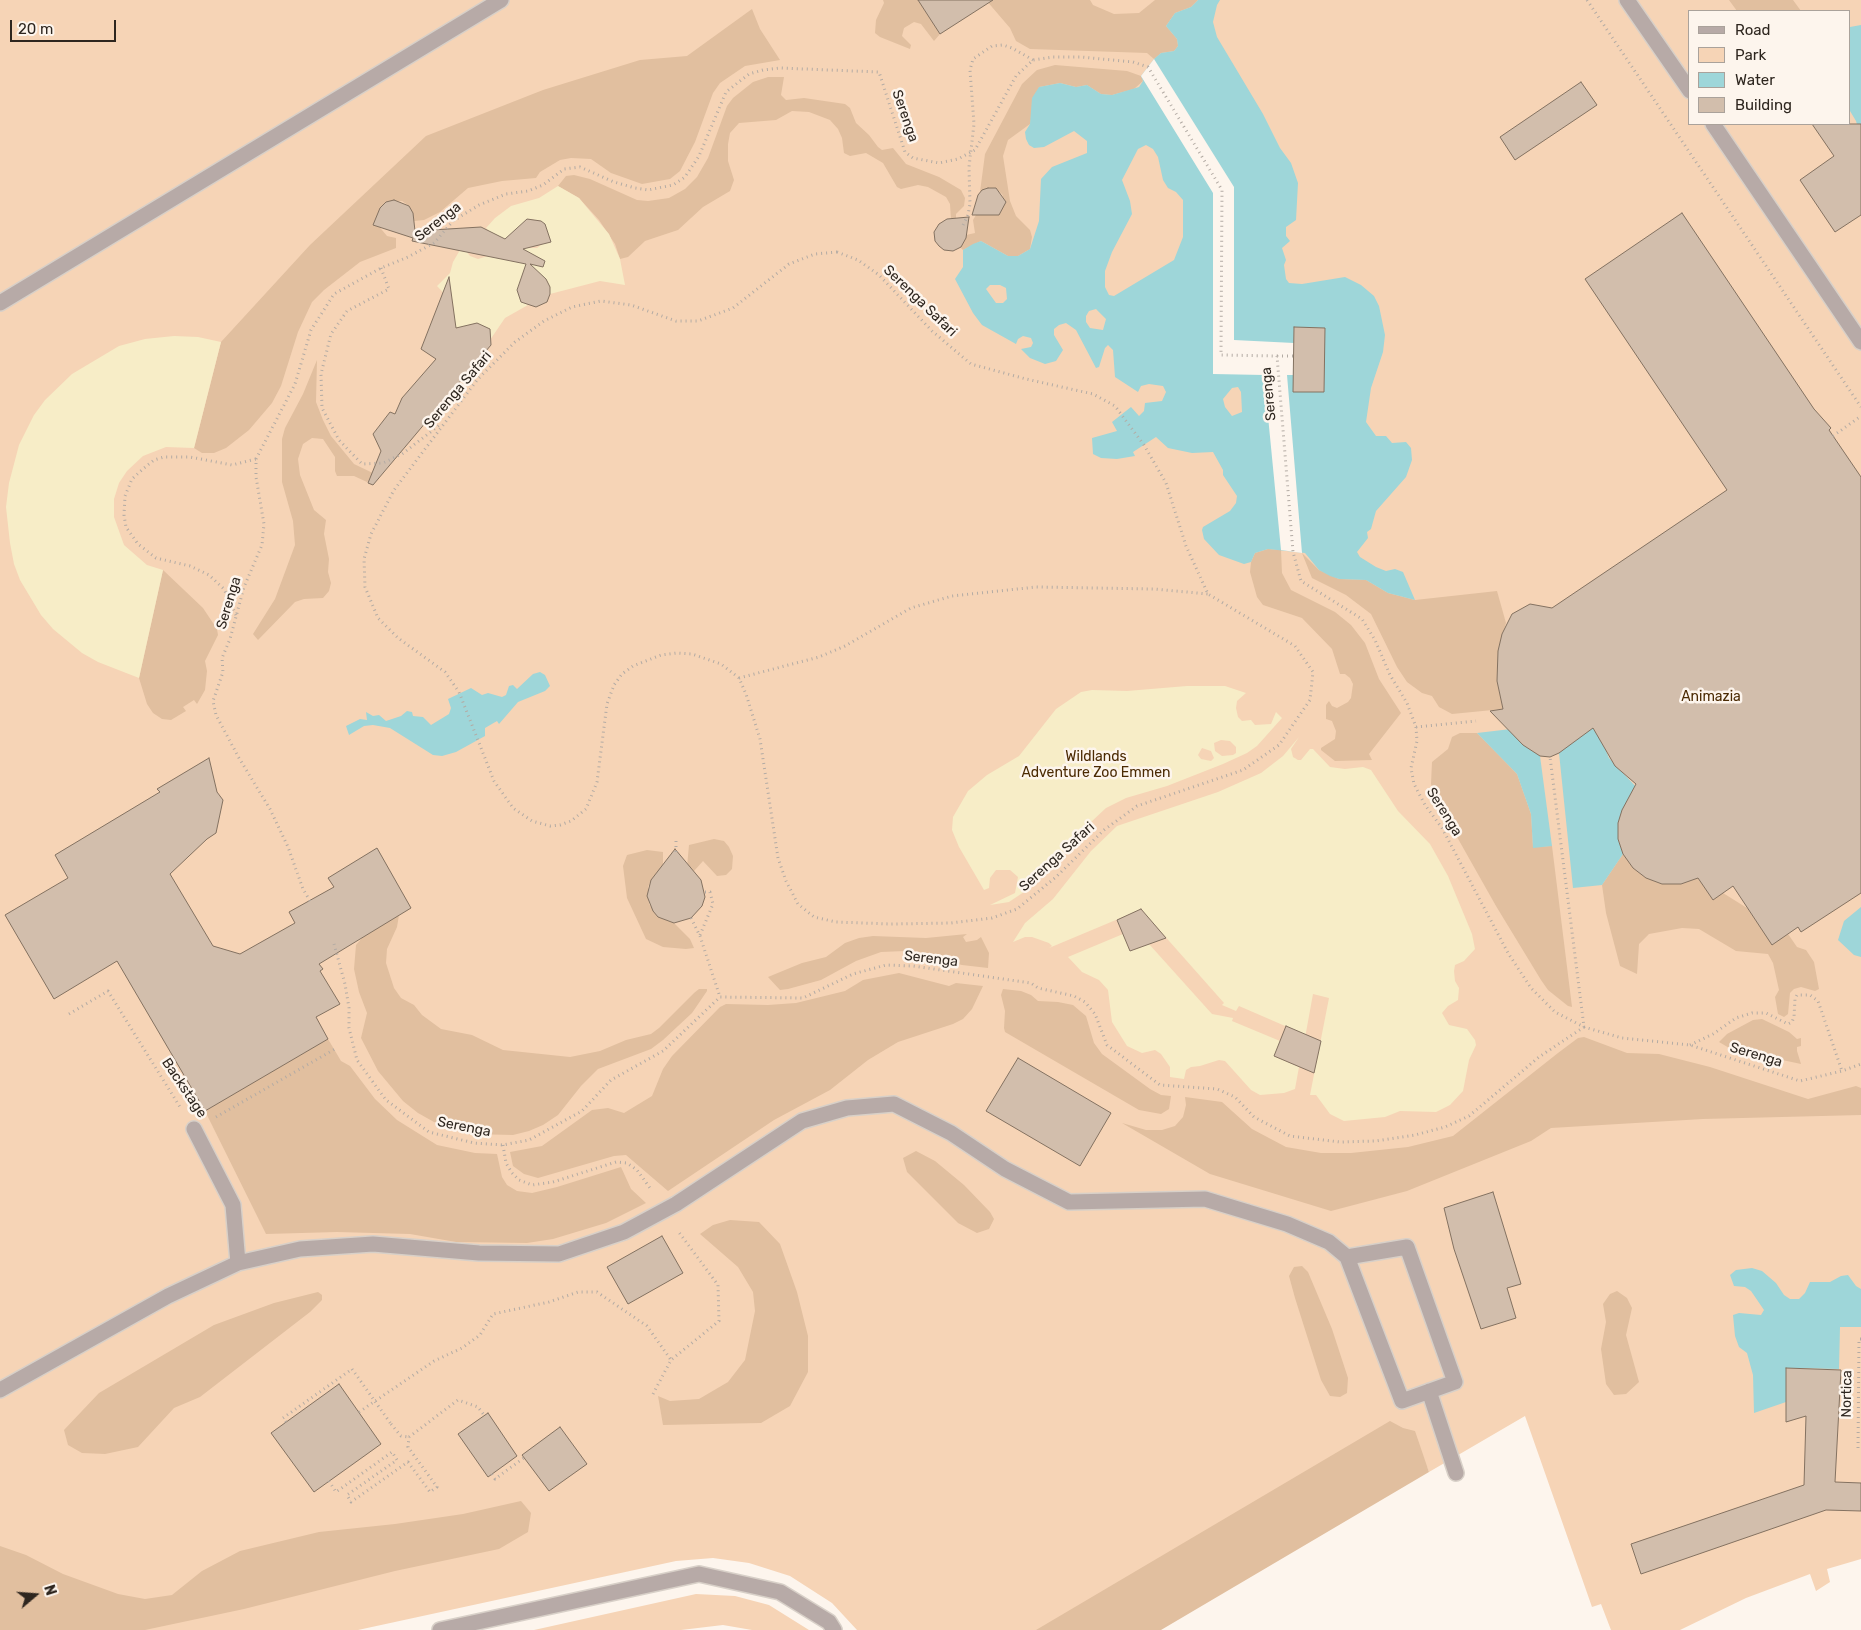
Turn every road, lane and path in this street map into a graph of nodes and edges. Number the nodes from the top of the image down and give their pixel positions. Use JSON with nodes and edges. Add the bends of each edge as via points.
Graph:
{"nodes":[{"id":1,"x":501,"y":0,"type":"edge"},
{"id":2,"x":1587,"y":0,"type":"edge"},
{"id":3,"x":1627,"y":0,"type":"edge"},
{"id":4,"x":1033,"y":60,"type":"junction"},
{"id":5,"x":1688,"y":88,"type":"edge"},
{"id":6,"x":1713,"y":125,"type":"edge"},
{"id":7,"x":970,"y":153,"type":"junction"},
{"id":8,"x":963,"y":225,"type":"dead end"},
{"id":9,"x":381,"y":268,"type":"junction"},
{"id":10,"x":0,"y":303,"type":"edge"},
{"id":11,"x":1861,"y":342,"type":"edge"},
{"id":12,"x":1277,"y":356,"type":"junction"},
{"id":13,"x":1294,"y":356,"type":"dead end"},
{"id":14,"x":475,"y":364,"type":"dead end"},
{"id":15,"x":478,"y":379,"type":"junction"},
{"id":16,"x":1861,"y":407,"type":"edge"},
{"id":17,"x":1861,"y":416,"type":"edge"},
{"id":18,"x":445,"y":421,"type":"junction"},
{"id":19,"x":1833,"y":436,"type":"dead end"},
{"id":20,"x":256,"y":459,"type":"junction"},
{"id":21,"x":1208,"y":594,"type":"junction"},
{"id":22,"x":236,"y":616,"type":"junction"},
{"id":23,"x":739,"y":678,"type":"junction"},
{"id":24,"x":1476,"y":721,"type":"dead end"},
{"id":25,"x":1416,"y":727,"type":"junction"},
{"id":26,"x":1550,"y":757,"type":"dead end"},
{"id":27,"x":676,"y":841,"type":"dead end"},
{"id":28,"x":676,"y":852,"type":"dead end"},
{"id":29,"x":704,"y":892,"type":"dead end"},
{"id":30,"x":310,"y":901,"type":"dead end"},
{"id":31,"x":691,"y":918,"type":"dead end"},
{"id":32,"x":700,"y":936,"type":"junction"},
{"id":33,"x":334,"y":944,"type":"dead end"},
{"id":34,"x":720,"y":997,"type":"junction"},
{"id":35,"x":68,"y":1014,"type":"dead end"},
{"id":36,"x":1584,"y":1027,"type":"junction"},
{"id":37,"x":1690,"y":1045,"type":"junction"},
{"id":38,"x":335,"y":1049,"type":"dead end"},
{"id":39,"x":1861,"y":1064,"type":"edge"},
{"id":40,"x":1842,"y":1071,"type":"junction"},
{"id":41,"x":194,"y":1129,"type":"junction"},
{"id":42,"x":1347,"y":1257,"type":"junction"},
{"id":43,"x":238,"y":1263,"type":"junction"},
{"id":44,"x":1861,"y":1339,"type":"edge"},
{"id":45,"x":671,"y":1360,"type":"dead end"},
{"id":46,"x":0,"y":1390,"type":"edge"},
{"id":47,"x":1428,"y":1391,"type":"junction"},
{"id":48,"x":359,"y":1412,"type":"dead end"},
{"id":49,"x":484,"y":1416,"type":"dead end"},
{"id":50,"x":286,"y":1422,"type":"dead end"},
{"id":51,"x":409,"y":1437,"type":"junction"},
{"id":52,"x":1861,"y":1449,"type":"edge"},
{"id":53,"x":524,"y":1457,"type":"dead end"},
{"id":54,"x":1456,"y":1473,"type":"dead end"},
{"id":55,"x":492,"y":1474,"type":"dead end"},
{"id":56,"x":329,"y":1482,"type":"dead end"},
{"id":57,"x":440,"y":1630,"type":"edge"},
{"id":58,"x":834,"y":1630,"type":"edge"}],
"edges":[{"from":1,"to":10,"type":"lane"},
{"from":2,"to":16,"type":"path"},
{"from":3,"to":5,"type":"lane"},
{"from":4,"to":7,"type":"path","via":[[1016,76],[983,138]]},
{"from":4,"to":7,"type":"path","via":[[1002,45],[992,46],[973,59],[970,70],[974,124]]},
{"from":4,"to":12,"type":"path","name":"Serenga","via":[[1080,57],[1133,62],[1148,67],[1222,190],[1222,355]]},
{"from":6,"to":11,"type":"lane"},
{"from":7,"to":8,"type":"path","via":[[970,204]]},
{"from":7,"to":9,"type":"path","name":"Serenga","via":[[939,163],[913,158],[901,146],[879,72],[780,68],[749,74],[726,92],[699,156],[685,178],[661,189],[635,188],[580,167],[564,169],[528,191],[506,194],[479,206],[453,221],[434,243]]},
{"from":9,"to":18,"type":"path","via":[[390,289],[346,311],[331,334],[321,374],[322,408],[340,440],[362,464],[383,463],[402,454]]},
{"from":9,"to":20,"type":"path","name":"Serenga","via":[[334,294],[310,330],[295,384]]},
{"from":12,"to":13,"type":"path"},
{"from":12,"to":25,"type":"path","name":"Serenga","via":[[1293,552],[1301,581],[1362,619],[1407,703]]},
{"from":14,"to":15,"type":"path"},
{"from":15,"to":18,"type":"path","name":"Serenga Safari"},
{"from":15,"to":21,"type":"path","name":"Serenga Safari","via":[[515,342],[544,321],[572,307],[610,301],[676,320],[698,321],[733,308],[789,264],[815,254],[837,252],[858,260],[879,275],[932,331],[971,364],[1094,394],[1115,406],[1144,445],[1166,483],[1186,546]]},
{"from":17,"to":19,"type":"path"},
{"from":18,"to":23,"type":"path","name":"Serenga Safari","via":[[394,490],[377,521],[364,559],[365,587],[378,618],[398,638],[445,672],[457,688],[494,781],[513,808],[532,822],[550,826],[570,821],[586,809],[597,782],[607,704],[614,685],[633,666],[661,655],[692,654],[721,664]]},
{"from":20,"to":22,"type":"path","name":"Serenga","via":[[264,524],[262,545]]},
{"from":20,"to":22,"type":"path","via":[[232,465],[190,457],[159,458],[132,479],[125,496],[126,527],[138,544],[156,558],[190,566],[209,575],[224,589]]},
{"from":21,"to":23,"type":"path","name":"Serenga Safari","via":[[1154,589],[1036,587],[952,596],[911,608],[845,646]]},
{"from":21,"to":23,"type":"path","name":"Serenga Safari","via":[[1295,646],[1313,672],[1310,700],[1298,720],[1279,745],[1243,770],[1137,806],[1104,830],[1056,877],[1017,908],[992,918],[890,924],[836,922],[814,917],[798,904],[778,858],[760,739]]},
{"from":22,"to":30,"type":"path","name":"Serenga","via":[[222,658],[223,672],[213,701],[216,715],[270,809]]},
{"from":24,"to":25,"type":"path"},
{"from":25,"to":36,"type":"path","name":"Serenga","via":[[1417,740],[1411,768],[1414,784],[1425,806],[1442,828],[1530,988],[1555,1012]]},
{"from":26,"to":36,"type":"path"},
{"from":27,"to":28,"type":"path"},
{"from":29,"to":32,"type":"path","via":[[710,892],[713,904]]},
{"from":31,"to":32,"type":"path"},
{"from":32,"to":34,"type":"path"},
{"from":33,"to":34,"type":"path","name":"Serenga","via":[[350,1008],[349,1028],[357,1060],[386,1100],[429,1132],[474,1143],[503,1145],[529,1140],[582,1111],[611,1080],[663,1051]]},
{"from":34,"to":36,"type":"path","name":"Serenga","via":[[803,998],[853,974],[886,965],[1031,983],[1085,1002],[1095,1014],[1107,1045],[1160,1085],[1216,1089],[1235,1097],[1254,1117],[1290,1136],[1340,1142],[1415,1135],[1469,1116],[1539,1057]]},
{"from":35,"to":41,"type":"path","name":"Backstage","via":[[108,991]]},
{"from":36,"to":37,"type":"path","name":"Serenga","via":[[1622,1038]]},
{"from":37,"to":40,"type":"path","name":"Serenga","via":[[1800,1081]]},
{"from":37,"to":40,"type":"path","via":[[1736,1018],[1752,1013],[1766,1013],[1788,1024],[1794,1017],[1797,995],[1810,995],[1818,1000]]},
{"from":38,"to":41,"type":"path","name":"Backstage"},
{"from":39,"to":40,"type":"path","name":"Serenga"},
{"from":41,"to":43,"type":"lane","via":[[233,1205]]},
{"from":42,"to":43,"type":"lane","via":[[1329,1242],[1287,1224],[1205,1200],[1069,1202],[1005,1168],[951,1133],[894,1104],[847,1108],[802,1122],[676,1204],[624,1232],[559,1254],[479,1253],[373,1244],[300,1249]]},
{"from":42,"to":47,"type":"lane","via":[[1402,1401]]},
{"from":42,"to":47,"type":"lane","via":[[1407,1247],[1455,1382]]},
{"from":43,"to":46,"type":"lane","via":[[168,1296]]},
{"from":44,"to":52,"type":"path","name":"Nortica","via":[[1858,1449]]},
{"from":45,"to":48,"type":"path","via":[[647,1326],[597,1292],[578,1292],[550,1302],[493,1314],[480,1335],[434,1361]]},
{"from":47,"to":54,"type":"lane"},
{"from":49,"to":51,"type":"path","via":[[478,1407],[458,1400]]},
{"from":50,"to":51,"type":"path","bridge":true,"via":[[283,1418],[352,1369],[401,1436]]},
{"from":51,"to":56,"type":"path","via":[[408,1447],[437,1487],[430,1492],[408,1462],[351,1502],[347,1496],[396,1460],[392,1452],[336,1492]]},
{"from":53,"to":55,"type":"path","via":[[495,1479]]},
{"from":57,"to":58,"type":"lane","via":[[699,1574],[780,1592],[829,1622]]}]}
